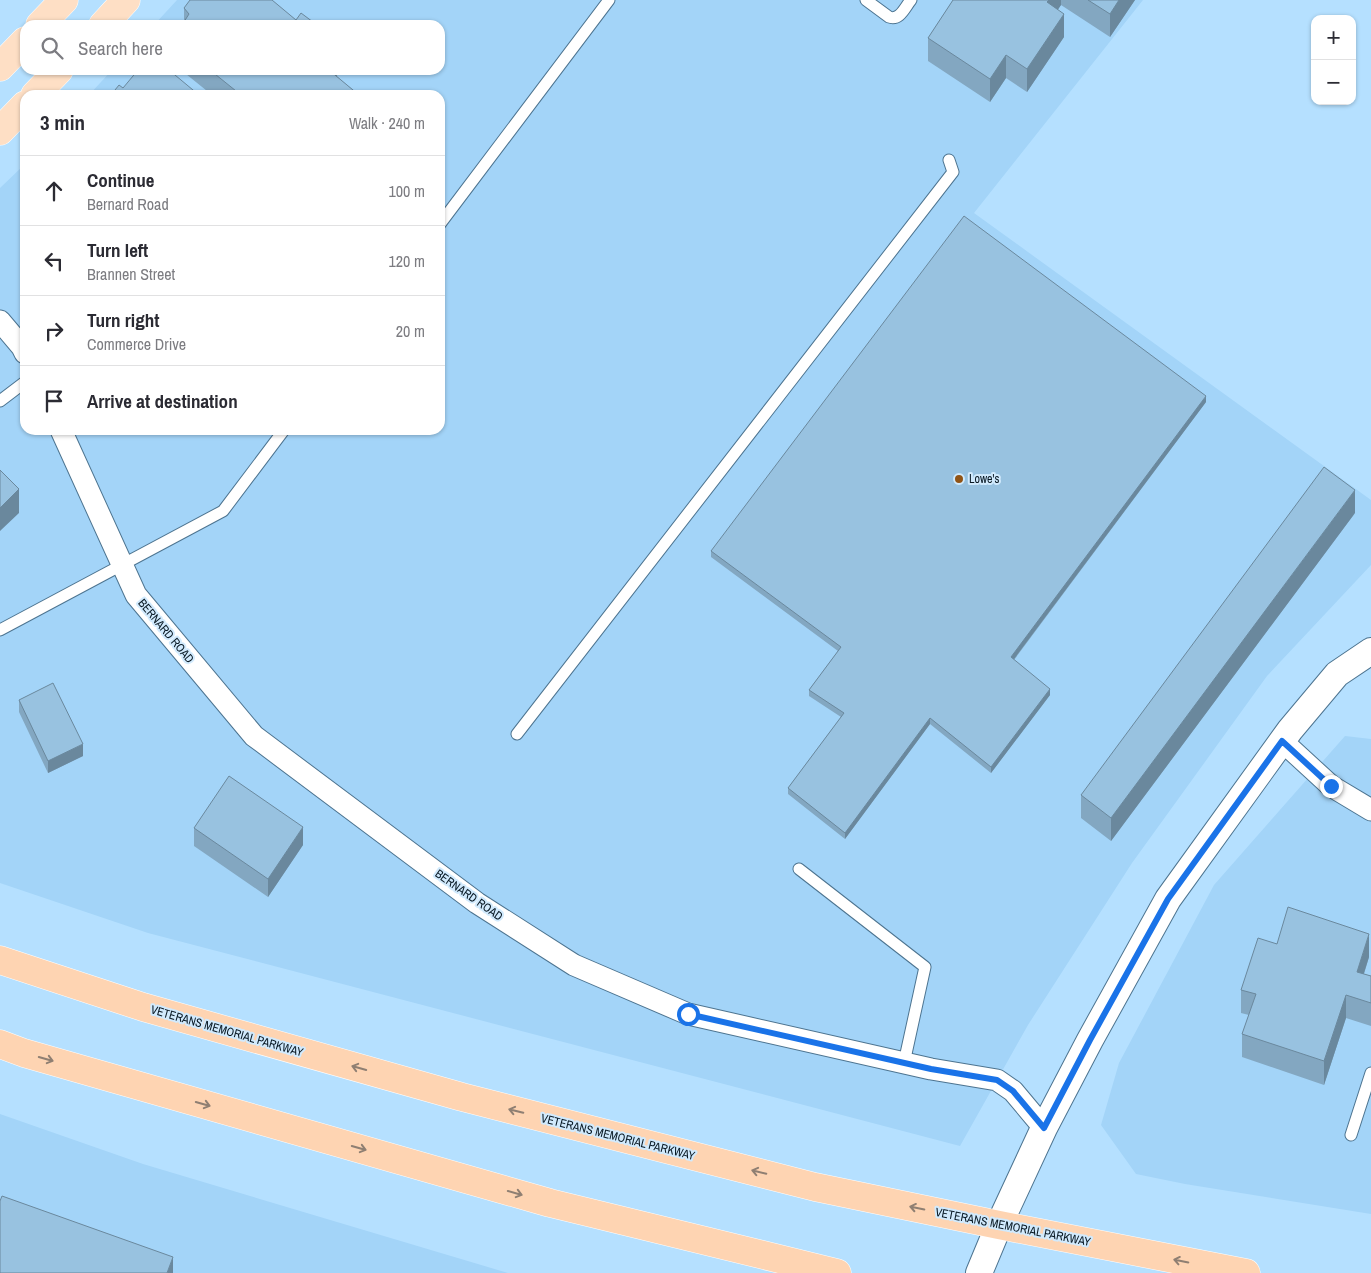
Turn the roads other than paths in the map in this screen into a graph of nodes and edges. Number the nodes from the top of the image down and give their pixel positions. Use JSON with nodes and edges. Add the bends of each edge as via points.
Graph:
{"nodes":[{"id":1,"x":64,"y":0,"type":"edge"},
{"id":2,"x":126,"y":0,"type":"edge"},
{"id":3,"x":609,"y":0,"type":"edge"},
{"id":4,"x":866,"y":0,"type":"edge"},
{"id":5,"x":911,"y":0,"type":"edge"},
{"id":6,"x":45,"y":20,"type":"edge"},
{"id":7,"x":108,"y":20,"type":"edge"},
{"id":8,"x":20,"y":46,"type":"edge"},
{"id":9,"x":0,"y":67,"type":"edge"},
{"id":10,"x":54,"y":75,"type":"edge"},
{"id":11,"x":40,"y":90,"type":"edge"},
{"id":12,"x":20,"y":110,"type":"edge"},
{"id":13,"x":0,"y":131,"type":"edge"},
{"id":14,"x":949,"y":160,"type":"dead end"},
{"id":15,"x":445,"y":217,"type":"edge"},
{"id":16,"x":0,"y":321,"type":"edge"},
{"id":17,"x":20,"y":345,"type":"edge"},
{"id":18,"x":20,"y":386,"type":"edge"},
{"id":19,"x":0,"y":401,"type":"edge"},
{"id":20,"x":63,"y":435,"type":"edge"},
{"id":21,"x":280,"y":435,"type":"edge"},
{"id":22,"x":122,"y":565,"type":"junction"},
{"id":23,"x":0,"y":630,"type":"edge"},
{"id":24,"x":1371,"y":651,"type":"edge"},
{"id":25,"x":517,"y":734,"type":"dead end"},
{"id":26,"x":1282,"y":741,"type":"junction"},
{"id":27,"x":1371,"y":810,"type":"edge"},
{"id":28,"x":799,"y":869,"type":"dead end"},
{"id":29,"x":0,"y":960,"type":"edge"},
{"id":30,"x":0,"y":1044,"type":"edge"},
{"id":31,"x":904,"y":1063,"type":"junction"},
{"id":32,"x":1371,"y":1073,"type":"edge"},
{"id":33,"x":1044,"y":1128,"type":"junction"},
{"id":34,"x":1351,"y":1135,"type":"dead end"},
{"id":35,"x":999,"y":1226,"type":"junction"},
{"id":36,"x":838,"y":1273,"type":"edge"},
{"id":37,"x":979,"y":1273,"type":"edge"},
{"id":38,"x":1246,"y":1273,"type":"edge"}],
"edges":[{"from":1,"to":6,"type":"main road"},
{"from":2,"to":7,"type":"main road"},
{"from":3,"to":15,"type":"lane"},
{"from":4,"to":5,"type":"lane","via":[[894,19]]},
{"from":8,"to":9,"type":"main road"},
{"from":10,"to":11,"type":"main road"},
{"from":12,"to":13,"type":"main road"},
{"from":14,"to":25,"type":"lane","via":[[953,172]]},
{"from":16,"to":17,"type":"street"},
{"from":18,"to":19,"type":"lane"},
{"from":20,"to":22,"type":"street","name":"BERNARD ROAD"},
{"from":21,"to":22,"type":"lane","via":[[223,511]]},
{"from":22,"to":23,"type":"lane"},
{"from":22,"to":31,"type":"street","name":"BERNARD ROAD","via":[[136,595],[254,736],[477,903],[574,965],[688,1014]]},
{"from":24,"to":26,"type":"street","via":[[1337,674]]},
{"from":26,"to":27,"type":"street","via":[[1331,786]]},
{"from":26,"to":33,"type":"street","via":[[1168,899]]},
{"from":28,"to":31,"type":"lane","via":[[925,968]]},
{"from":35,"to":29,"type":"highway","name":"VETERANS MEMORIAL PARKWAY","one_way":true,"via":[[816,1186],[462,1097],[143,1007]]},
{"from":30,"to":36,"type":"highway","one_way":true,"via":[[550,1203]]},
{"from":31,"to":33,"type":"street","name":"BERNARD ROAD","via":[[997,1080],[1013,1091]]},
{"from":32,"to":34,"type":"lane"},
{"from":33,"to":35,"type":"street"},
{"from":35,"to":37,"type":"street"},
{"from":38,"to":35,"type":"highway","name":"VETERANS MEMORIAL PARKWAY","one_way":true}]}
